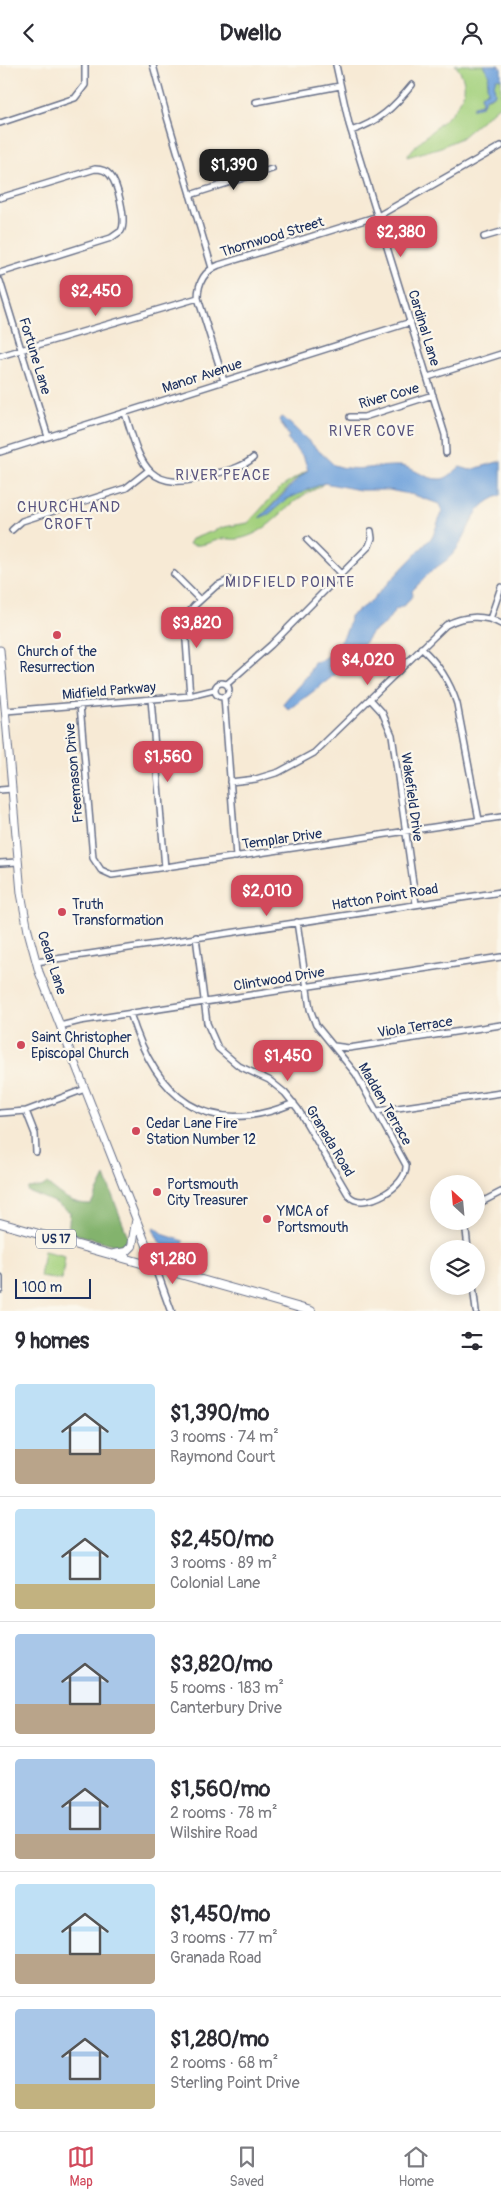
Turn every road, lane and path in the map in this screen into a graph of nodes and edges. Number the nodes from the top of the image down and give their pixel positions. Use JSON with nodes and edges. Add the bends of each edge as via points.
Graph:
{"nodes":[{"id":1,"x":85,"y":65,"type":"edge"},
{"id":2,"x":153,"y":65,"type":"edge"},
{"id":3,"x":336,"y":65,"type":"edge"},
{"id":4,"x":412,"y":85,"type":"dead end"},
{"id":5,"x":340,"y":86,"type":"junction"},
{"id":6,"x":256,"y":102,"type":"dead end"},
{"id":7,"x":0,"y":123,"type":"edge"},
{"id":8,"x":352,"y":131,"type":"junction"},
{"id":9,"x":501,"y":145,"type":"edge"},
{"id":10,"x":272,"y":169,"type":"dead end"},
{"id":11,"x":190,"y":195,"type":"junction"},
{"id":12,"x":0,"y":198,"type":"edge"},
{"id":13,"x":378,"y":216,"type":"junction"},
{"id":14,"x":501,"y":232,"type":"edge"},
{"id":15,"x":484,"y":237,"type":"dead end"},
{"id":16,"x":212,"y":267,"type":"junction"},
{"id":17,"x":0,"y":273,"type":"edge"},
{"id":18,"x":0,"y":281,"type":"edge"},
{"id":19,"x":198,"y":298,"type":"junction"},
{"id":20,"x":410,"y":322,"type":"junction"},
{"id":21,"x":21,"y":350,"type":"junction"},
{"id":22,"x":501,"y":354,"type":"edge"},
{"id":23,"x":0,"y":356,"type":"edge"},
{"id":24,"x":428,"y":377,"type":"junction"},
{"id":25,"x":224,"y":381,"type":"junction"},
{"id":26,"x":433,"y":395,"type":"junction"},
{"id":27,"x":125,"y":413,"type":"junction"},
{"id":28,"x":350,"y":417,"type":"dead end"},
{"id":29,"x":48,"y":437,"type":"junction"},
{"id":30,"x":0,"y":451,"type":"edge"},
{"id":31,"x":446,"y":453,"type":"dead end"},
{"id":32,"x":253,"y":457,"type":"dead end"},
{"id":33,"x":149,"y":470,"type":"junction"},
{"id":34,"x":12,"y":530,"type":"dead end"},
{"id":35,"x":372,"y":531,"type":"dead end"},
{"id":36,"x":307,"y":540,"type":"dead end"},
{"id":37,"x":174,"y":574,"type":"dead end"},
{"id":38,"x":341,"y":574,"type":"junction"},
{"id":39,"x":229,"y":580,"type":"dead end"},
{"id":40,"x":501,"y":587,"type":"edge"},
{"id":41,"x":200,"y":600,"type":"junction"},
{"id":42,"x":490,"y":619,"type":"junction"},
{"id":43,"x":501,"y":625,"type":"edge"},
{"id":44,"x":421,"y":648,"type":"junction"},
{"id":45,"x":0,"y":650,"type":"edge"},
{"id":46,"x":227,"y":684,"type":"junction"},
{"id":47,"x":214,"y":691,"type":"junction"},
{"id":48,"x":190,"y":696,"type":"junction"},
{"id":49,"x":224,"y":697,"type":"junction"},
{"id":50,"x":151,"y":699,"type":"junction"},
{"id":51,"x":370,"y":699,"type":"junction"},
{"id":52,"x":80,"y":705,"type":"junction"},
{"id":53,"x":6,"y":711,"type":"junction"},
{"id":54,"x":230,"y":782,"type":"junction"},
{"id":55,"x":12,"y":789,"type":"junction"},
{"id":56,"x":0,"y":790,"type":"edge"},
{"id":57,"x":501,"y":817,"type":"edge"},
{"id":58,"x":478,"y":820,"type":"junction"},
{"id":59,"x":406,"y":831,"type":"junction"},
{"id":60,"x":91,"y":838,"type":"joint"},
{"id":61,"x":236,"y":857,"type":"junction"},
{"id":62,"x":18,"y":862,"type":"junction"},
{"id":63,"x":0,"y":863,"type":"edge"},
{"id":64,"x":165,"y":868,"type":"junction"},
{"id":65,"x":501,"y":891,"type":"edge"},
{"id":66,"x":416,"y":904,"type":"junction"},
{"id":67,"x":297,"y":922,"type":"junction"},
{"id":68,"x":196,"y":937,"type":"junction"},
{"id":69,"x":501,"y":957,"type":"edge"},
{"id":70,"x":36,"y":962,"type":"junction"},
{"id":71,"x":307,"y":987,"type":"junction"},
{"id":72,"x":205,"y":1002,"type":"junction"},
{"id":73,"x":130,"y":1013,"type":"junction"},
{"id":74,"x":501,"y":1025,"type":"edge"},
{"id":75,"x":60,"y":1026,"type":"junction"},
{"id":76,"x":333,"y":1045,"type":"junction"},
{"id":77,"x":85,"y":1089,"type":"junction"},
{"id":78,"x":501,"y":1093,"type":"edge"},
{"id":79,"x":294,"y":1103,"type":"junction"},
{"id":80,"x":26,"y":1111,"type":"junction"},
{"id":81,"x":376,"y":1111,"type":"junction"},
{"id":82,"x":0,"y":1113,"type":"edge"},
{"id":83,"x":36,"y":1152,"type":"dead end"},
{"id":84,"x":405,"y":1161,"type":"joint"},
{"id":85,"x":501,"y":1192,"type":"edge"},
{"id":86,"x":485,"y":1200,"type":"edge"},
{"id":87,"x":136,"y":1222,"type":"junction"},
{"id":88,"x":0,"y":1223,"type":"edge"},
{"id":89,"x":112,"y":1255,"type":"junction"},
{"id":90,"x":155,"y":1267,"type":"junction"},
{"id":91,"x":0,"y":1277,"type":"edge"},
{"id":92,"x":0,"y":1290,"type":"edge"},
{"id":93,"x":474,"y":1295,"type":"edge"},
{"id":94,"x":171,"y":1311,"type":"edge"},
{"id":95,"x":311,"y":1311,"type":"edge"},
{"id":96,"x":476,"y":1311,"type":"edge"}],
"edges":[{"from":1,"to":7,"type":"street","via":[[85,85],[76,98]]},
{"from":2,"to":11,"type":"street"},
{"from":3,"to":5,"type":"street","name":"Cardinal Lane"},
{"from":4,"to":8,"type":"street","via":[[382,118]]},
{"from":5,"to":6,"type":"street"},
{"from":5,"to":8,"type":"street","name":"Cardinal Lane"},
{"from":8,"to":13,"type":"street","name":"Cardinal Lane"},
{"from":9,"to":13,"type":"street","name":"Thornwood Street"},
{"from":10,"to":11,"type":"street"},
{"from":11,"to":16,"type":"street"},
{"from":12,"to":17,"type":"street","via":[[101,169],[109,173],[114,183],[124,223],[121,231],[111,238]]},
{"from":13,"to":16,"type":"street","name":"Thornwood Street"},
{"from":13,"to":20,"type":"street","name":"Cardinal Lane"},
{"from":14,"to":15,"type":"street"},
{"from":16,"to":19,"type":"street","name":"Thornwood Street","via":[[201,279]]},
{"from":18,"to":21,"type":"street","name":"Fortune Lane"},
{"from":19,"to":21,"type":"street"},
{"from":19,"to":25,"type":"street"},
{"from":20,"to":24,"type":"street","name":"Cardinal Lane"},
{"from":20,"to":25,"type":"street","name":"Manor Avenue"},
{"from":21,"to":23,"type":"street"},
{"from":21,"to":29,"type":"street","name":"Fortune Lane"},
{"from":22,"to":24,"type":"street"},
{"from":24,"to":26,"type":"street","name":"Cardinal Lane"},
{"from":25,"to":27,"type":"street","name":"Manor Avenue"},
{"from":26,"to":28,"type":"street","name":"River Cove","via":[[364,417]]},
{"from":26,"to":31,"type":"street","name":"Cardinal Lane","via":[[445,435]]},
{"from":27,"to":29,"type":"street","name":"Manor Avenue"},
{"from":27,"to":33,"type":"street","via":[[140,459]]},
{"from":29,"to":30,"type":"street","name":"Manor Avenue"},
{"from":32,"to":33,"type":"street","via":[[240,466],[186,482],[167,481]]},
{"from":33,"to":34,"type":"street","via":[[126,488],[22,521]]},
{"from":35,"to":38,"type":"street","via":[[369,546]]},
{"from":36,"to":38,"type":"street"},
{"from":37,"to":41,"type":"street"},
{"from":38,"to":46,"type":"street"},
{"from":39,"to":41,"type":"street"},
{"from":40,"to":42,"type":"street"},
{"from":41,"to":48,"type":"street","via":[[190,610],[186,621]]},
{"from":42,"to":43,"type":"street"},
{"from":42,"to":44,"type":"street","via":[[468,617],[453,621]]},
{"from":44,"to":51,"type":"street"},
{"from":44,"to":58,"type":"street","via":[[439,667],[455,697]]},
{"from":45,"to":53,"type":"main road","name":"Cedar Lane"},
{"from":46,"to":47,"type":"street","via":[[218,683]]},
{"from":46,"to":49,"type":"street","via":[[229,689]]},
{"from":47,"to":48,"type":"street","name":"Midfield Parkway"},
{"from":47,"to":49,"type":"street"},
{"from":48,"to":50,"type":"street","name":"Midfield Parkway"},
{"from":49,"to":54,"type":"street"},
{"from":50,"to":52,"type":"street","name":"Midfield Parkway"},
{"from":50,"to":64,"type":"street"},
{"from":51,"to":54,"type":"street","via":[[319,750],[303,760],[267,777]]},
{"from":51,"to":59,"type":"street","name":"Wakefield Drive","via":[[390,727]]},
{"from":52,"to":53,"type":"street","name":"Midfield Parkway"},
{"from":52,"to":60,"type":"street","name":"Freemason Drive"},
{"from":53,"to":55,"type":"main road","name":"Cedar Lane"},
{"from":54,"to":61,"type":"street"},
{"from":55,"to":56,"type":"street"},
{"from":55,"to":62,"type":"main road","name":"Cedar Lane"},
{"from":57,"to":58,"type":"street","name":"Templar Drive"},
{"from":58,"to":59,"type":"street","name":"Templar Drive"},
{"from":59,"to":61,"type":"street","name":"Templar Drive"},
{"from":59,"to":66,"type":"street","name":"Wakefield Drive"},
{"from":60,"to":64,"type":"street","name":"Templar Drive","via":[[95,862],[106,873],[116,875]]},
{"from":61,"to":64,"type":"street","name":"Templar Drive"},
{"from":62,"to":63,"type":"street"},
{"from":62,"to":70,"type":"main road","name":"Cedar Lane","via":[[23,909]]},
{"from":65,"to":66,"type":"street","name":"Hatton Point Road"},
{"from":66,"to":67,"type":"street","name":"Hatton Point Road"},
{"from":67,"to":68,"type":"street","name":"Hatton Point Road"},
{"from":67,"to":71,"type":"street","name":"Madden Terrace"},
{"from":68,"to":70,"type":"street","name":"Hatton Point Road"},
{"from":68,"to":72,"type":"street","name":"Granada Road"},
{"from":69,"to":71,"type":"street","name":"Clintwood Drive"},
{"from":70,"to":75,"type":"main road","name":"Cedar Lane"},
{"from":71,"to":72,"type":"street","name":"Clintwood Drive"},
{"from":71,"to":76,"type":"street","name":"Madden Terrace","via":[[312,1017]]},
{"from":72,"to":73,"type":"street","name":"Clintwood Drive"},
{"from":72,"to":79,"type":"street","name":"Granada Road","via":[[210,1032],[220,1051],[239,1066],[273,1083]]},
{"from":73,"to":75,"type":"street","name":"Clintwood Drive"},
{"from":73,"to":79,"type":"street","via":[[154,1070],[168,1088],[189,1105],[243,1117]]},
{"from":74,"to":76,"type":"street","name":"Viola Terrace","via":[[349,1048]]},
{"from":75,"to":77,"type":"main road","name":"Cedar Lane"},
{"from":76,"to":81,"type":"street","name":"Madden Terrace","via":[[356,1074]]},
{"from":77,"to":80,"type":"street"},
{"from":77,"to":87,"type":"main road","name":"Cedar Lane"},
{"from":78,"to":81,"type":"street"},
{"from":79,"to":84,"type":"street","name":"Granada Road","via":[[355,1201],[375,1198],[401,1182],[407,1170]]},
{"from":80,"to":82,"type":"street"},
{"from":80,"to":83,"type":"street","via":[[35,1134]]},
{"from":81,"to":84,"type":"street","name":"Madden Terrace"},
{"from":85,"to":86,"type":"street"},
{"from":87,"to":89,"type":"main road","via":[[132,1246]]},
{"from":87,"to":90,"type":"main road","name":"Cedar Lane"},
{"from":88,"to":89,"type":"main road","number":"US 17"},
{"from":89,"to":90,"type":"main road","number":"US 17"},
{"from":90,"to":94,"type":"street"},
{"from":90,"to":95,"type":"main road","number":"US 17"},
{"from":91,"to":92,"type":"street"},
{"from":93,"to":96,"type":"street"}]}
